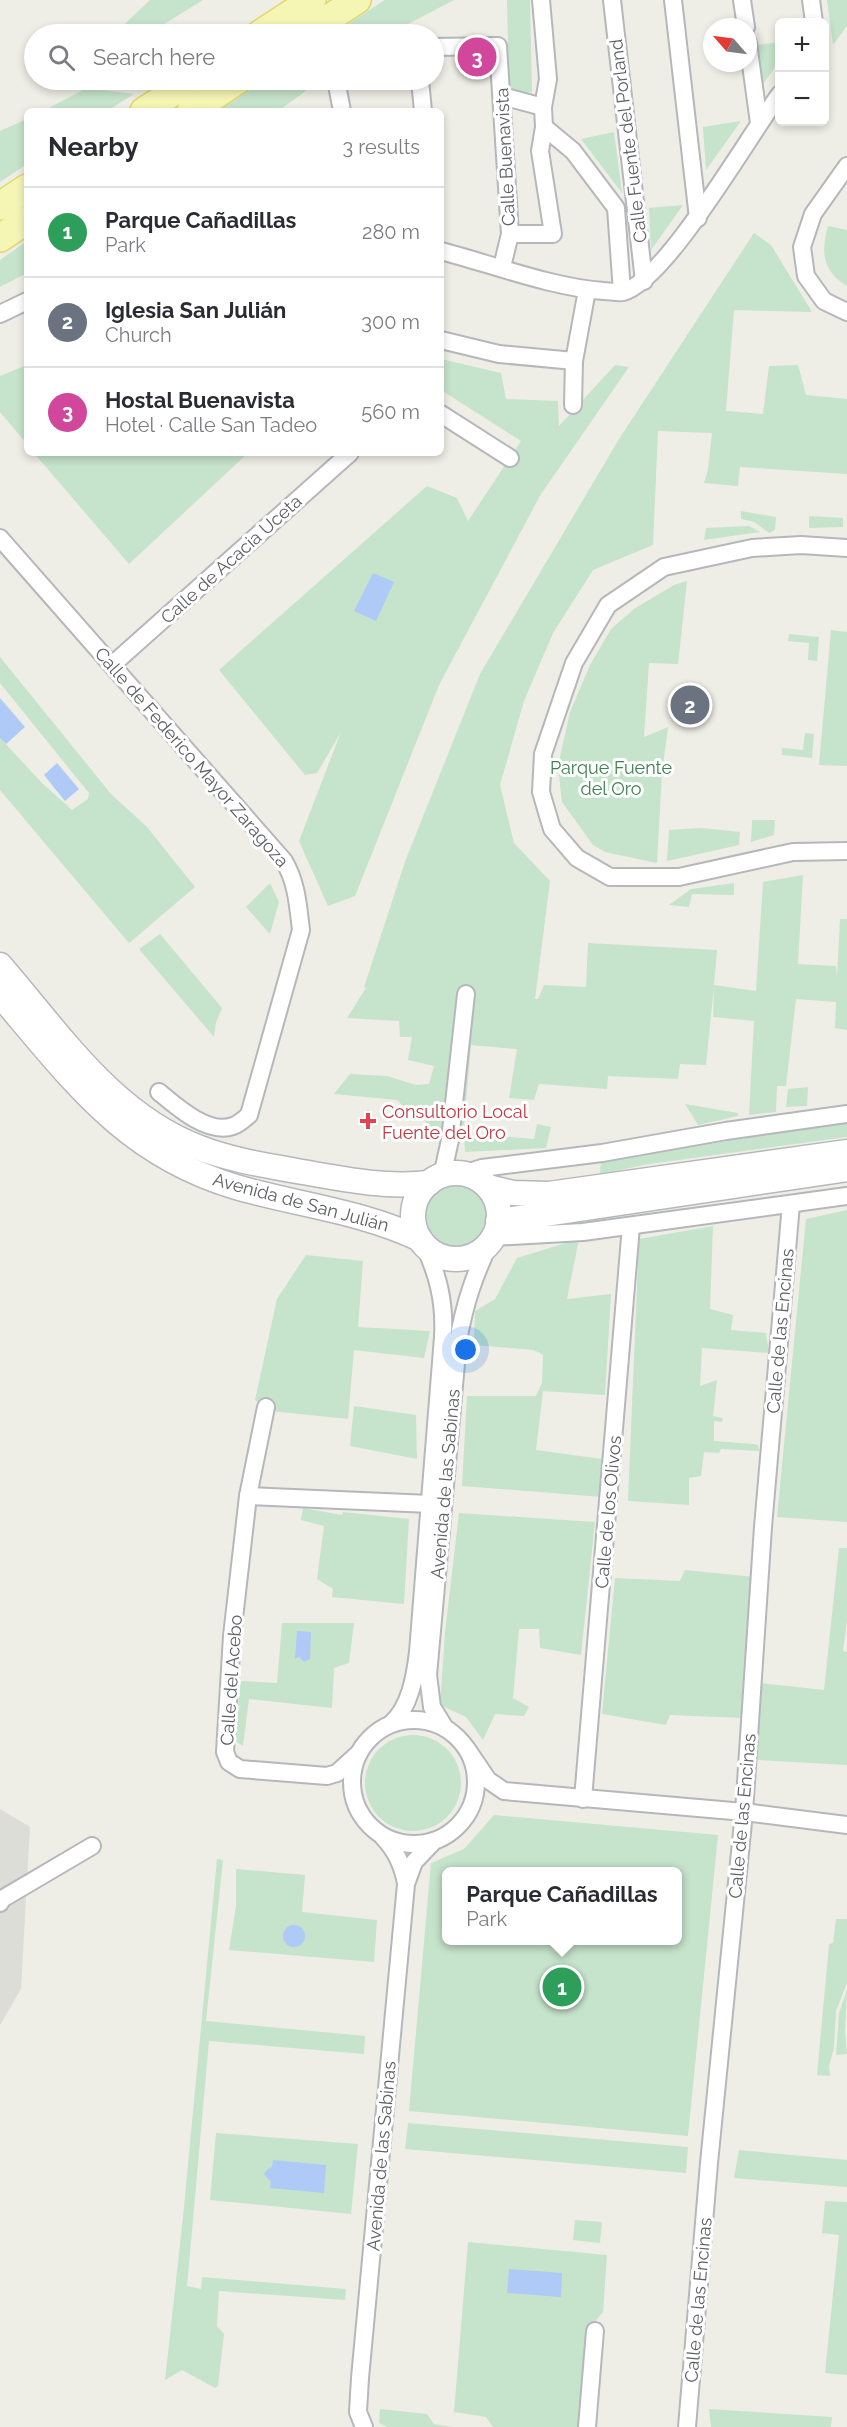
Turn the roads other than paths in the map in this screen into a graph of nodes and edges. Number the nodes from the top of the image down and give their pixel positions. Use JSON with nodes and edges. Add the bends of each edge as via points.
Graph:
{"nodes":[{"id":1,"x":312,"y":0,"type":"edge"},
{"id":2,"x":357,"y":0,"type":"edge"},
{"id":3,"x":541,"y":0,"type":"edge"},
{"id":4,"x":612,"y":0,"type":"edge"},
{"id":5,"x":673,"y":0,"type":"edge"},
{"id":6,"x":742,"y":0,"type":"edge"},
{"id":7,"x":811,"y":0,"type":"edge"},
{"id":8,"x":745,"y":18,"type":"edge"},
{"id":9,"x":813,"y":18,"type":"edge"},
{"id":10,"x":275,"y":24,"type":"edge"},
{"id":11,"x":320,"y":24,"type":"edge"},
{"id":12,"x":444,"y":47,"type":"edge"},
{"id":13,"x":752,"y":72,"type":"edge"},
{"id":14,"x":177,"y":90,"type":"edge"},
{"id":15,"x":223,"y":90,"type":"edge"},
{"id":16,"x":338,"y":90,"type":"edge"},
{"id":17,"x":421,"y":90,"type":"edge"},
{"id":18,"x":502,"y":96,"type":"junction"},
{"id":19,"x":775,"y":101,"type":"edge"},
{"id":20,"x":543,"y":107,"type":"junction"},
{"id":21,"x":149,"y":108,"type":"edge"},
{"id":22,"x":196,"y":108,"type":"edge"},
{"id":23,"x":341,"y":108,"type":"edge"},
{"id":24,"x":423,"y":108,"type":"edge"},
{"id":25,"x":759,"y":123,"type":"junction"},
{"id":26,"x":544,"y":127,"type":"junction"},
{"id":27,"x":847,"y":166,"type":"edge"},
{"id":28,"x":24,"y":190,"type":"edge"},
{"id":29,"x":0,"y":206,"type":"edge"},
{"id":30,"x":698,"y":218,"type":"junction"},
{"id":31,"x":24,"y":222,"type":"edge"},
{"id":32,"x":510,"y":234,"type":"junction"},
{"id":33,"x":0,"y":238,"type":"edge"},
{"id":34,"x":444,"y":252,"type":"edge"},
{"id":35,"x":502,"y":267,"type":"junction"},
{"id":36,"x":644,"y":281,"type":"junction"},
{"id":37,"x":587,"y":290,"type":"junction"},
{"id":38,"x":622,"y":292,"type":"junction"},
{"id":39,"x":24,"y":302,"type":"edge"},
{"id":40,"x":847,"y":312,"type":"edge"},
{"id":41,"x":0,"y":314,"type":"edge"},
{"id":42,"x":444,"y":341,"type":"edge"},
{"id":43,"x":574,"y":361,"type":"junction"},
{"id":44,"x":573,"y":405,"type":"dead end"},
{"id":45,"x":444,"y":416,"type":"edge"},
{"id":46,"x":347,"y":456,"type":"edge"},
{"id":47,"x":510,"y":458,"type":"dead end"},
{"id":48,"x":0,"y":538,"type":"edge"},
{"id":49,"x":847,"y":548,"type":"edge"},
{"id":50,"x":112,"y":665,"type":"junction"},
{"id":51,"x":847,"y":851,"type":"edge"},
{"id":52,"x":0,"y":965,"type":"edge"},
{"id":53,"x":466,"y":994,"type":"dead end"},
{"id":54,"x":0,"y":995,"type":"edge"},
{"id":55,"x":159,"y":1092,"type":"dead end"},
{"id":56,"x":847,"y":1114,"type":"edge"},
{"id":57,"x":847,"y":1152,"type":"edge"},
{"id":58,"x":847,"y":1169,"type":"edge"},
{"id":59,"x":444,"y":1177,"type":"junction"},
{"id":60,"x":488,"y":1187,"type":"junction"},
{"id":61,"x":847,"y":1196,"type":"edge"},
{"id":62,"x":790,"y":1204,"type":"junction"},
{"id":63,"x":631,"y":1226,"type":"junction"},
{"id":64,"x":494,"y":1233,"type":"junction"},
{"id":65,"x":421,"y":1241,"type":"junction"},
{"id":66,"x":266,"y":1407,"type":"dead end"},
{"id":67,"x":248,"y":1496,"type":"junction"},
{"id":68,"x":430,"y":1504,"type":"junction"},
{"id":69,"x":391,"y":1724,"type":"junction"},
{"id":70,"x":446,"y":1728,"type":"junction"},
{"id":71,"x":467,"y":1749,"type":"junction"},
{"id":72,"x":359,"y":1753,"type":"junction"},
{"id":73,"x":327,"y":1776,"type":"junction"},
{"id":74,"x":504,"y":1791,"type":"junction"},
{"id":75,"x":584,"y":1799,"type":"junction"},
{"id":76,"x":357,"y":1806,"type":"junction"},
{"id":77,"x":744,"y":1812,"type":"junction"},
{"id":78,"x":468,"y":1814,"type":"junction"},
{"id":79,"x":847,"y":1825,"type":"edge"},
{"id":80,"x":381,"y":1835,"type":"junction"},
{"id":81,"x":434,"y":1841,"type":"junction"},
{"id":82,"x":92,"y":1846,"type":"dead end"},
{"id":83,"x":406,"y":1884,"type":"junction"},
{"id":84,"x":0,"y":1903,"type":"edge"},
{"id":85,"x":595,"y":2331,"type":"dead end"},
{"id":86,"x":357,"y":2425,"type":"edge"},
{"id":87,"x":587,"y":2427,"type":"edge"},
{"id":88,"x":687,"y":2427,"type":"edge"}],
"edges":[{"from":1,"to":10,"type":"main road"},
{"from":2,"to":11,"type":"main road"},
{"from":3,"to":20,"type":"street","via":[[548,79]]},
{"from":4,"to":36,"type":"street","name":"Calle Fuente del Porland"},
{"from":5,"to":30,"type":"street"},
{"from":6,"to":8,"type":"street"},
{"from":7,"to":9,"type":"street"},
{"from":12,"to":18,"type":"street","name":"Calle Buenavista","via":[[498,45]]},
{"from":13,"to":25,"type":"street"},
{"from":14,"to":21,"type":"main road"},
{"from":15,"to":22,"type":"main road"},
{"from":16,"to":23,"type":"street"},
{"from":17,"to":24,"type":"street"},
{"from":18,"to":20,"type":"street"},
{"from":18,"to":32,"type":"street","name":"Calle Buenavista"},
{"from":19,"to":25,"type":"street"},
{"from":20,"to":26,"type":"street"},
{"from":25,"to":30,"type":"street"},
{"from":26,"to":32,"type":"street","via":[[540,151],[553,234]]},
{"from":26,"to":38,"type":"street","via":[[573,151],[616,208]]},
{"from":27,"to":40,"type":"street","via":[[813,213],[802,247],[806,276],[824,301]]},
{"from":28,"to":29,"type":"main road"},
{"from":30,"to":36,"type":"street"},
{"from":31,"to":33,"type":"main road"},
{"from":32,"to":35,"type":"street","name":"Calle Buenavista"},
{"from":34,"to":35,"type":"street"},
{"from":35,"to":37,"type":"street"},
{"from":36,"to":38,"type":"street"},
{"from":37,"to":38,"type":"street"},
{"from":37,"to":43,"type":"street"},
{"from":39,"to":41,"type":"street"},
{"from":42,"to":43,"type":"street","via":[[499,354]]},
{"from":43,"to":44,"type":"street"},
{"from":45,"to":47,"type":"street"},
{"from":46,"to":50,"type":"street","name":"Calle de Acacia Uceta"},
{"from":48,"to":50,"type":"street","name":"Calle de Federico Mayor Zaragoza"},
{"from":49,"to":51,"type":"street","via":[[752,548],[664,567],[608,605],[574,663],[543,754],[541,792],[552,829],[577,858],[610,877],[679,877],[793,852]]},
{"from":50,"to":55,"type":"street","name":"Calle de Federico Mayor Zaragoza","via":[[284,861],[292,875],[301,930],[249,1115],[235,1126],[221,1129],[180,1111]]},
{"from":52,"to":59,"type":"main road","name":"Avenida de San Julián","via":[[117,1098],[167,1132],[198,1147],[244,1161],[367,1183],[394,1185]]},
{"from":53,"to":59,"type":"street"},
{"from":54,"to":65,"type":"main road","name":"Avenida de San Julián","via":[[89,1099],[162,1155],[238,1188],[391,1226]]},
{"from":56,"to":59,"type":"street","name":"Avenida de San Julián","via":[[482,1168]]},
{"from":57,"to":60,"type":"main road","via":[[549,1194],[513,1193]]},
{"from":58,"to":64,"type":"main road","via":[[542,1213]]},
{"from":59,"to":60,"type":"main road","via":[[474,1177]]},
{"from":59,"to":65,"type":"main road","via":[[419,1195],[414,1225]]},
{"from":60,"to":64,"type":"main road","via":[[496,1201]]},
{"from":61,"to":62,"type":"street"},
{"from":62,"to":63,"type":"street"},
{"from":62,"to":77,"type":"street","name":"Calle de las Encinas"},
{"from":63,"to":64,"type":"street","via":[[545,1236]]},
{"from":63,"to":75,"type":"street","name":"Calle de los Olivos"},
{"from":64,"to":65,"type":"main road","via":[[477,1253],[459,1258],[437,1254]]},
{"from":64,"to":70,"type":"street","name":"Avenida de las Sabinas","via":[[467,1295],[458,1341],[428,1675],[432,1707]]},
{"from":65,"to":68,"type":"street","name":"Avenida de las Sabinas","via":[[439,1280],[444,1317]]},
{"from":66,"to":67,"type":"street","name":"Calle del Acebo"},
{"from":67,"to":68,"type":"street"},
{"from":67,"to":73,"type":"street","name":"Calle del Acebo","via":[[232,1636],[225,1752],[229,1762],[240,1770]]},
{"from":68,"to":69,"type":"street","name":"Avenida de las Sabinas","via":[[415,1674],[402,1711]]},
{"from":69,"to":70,"type":"street","via":[[416,1718]]},
{"from":69,"to":72,"type":"street","via":[[369,1738]]},
{"from":70,"to":71,"type":"street"},
{"from":71,"to":74,"type":"street","via":[[488,1780]]},
{"from":71,"to":78,"type":"street","via":[[476,1777],[475,1797]]},
{"from":72,"to":73,"type":"street","via":[[337,1773]]},
{"from":72,"to":76,"type":"street","via":[[352,1778]]},
{"from":73,"to":76,"type":"street","via":[[343,1786]]},
{"from":74,"to":75,"type":"street"},
{"from":74,"to":78,"type":"street","via":[[486,1798]]},
{"from":75,"to":77,"type":"street"},
{"from":76,"to":80,"type":"street"},
{"from":77,"to":79,"type":"street"},
{"from":77,"to":88,"type":"street","name":"Calle de las Encinas"},
{"from":78,"to":81,"type":"street","via":[[456,1828]]},
{"from":80,"to":81,"type":"street","via":[[408,1844]]},
{"from":80,"to":83,"type":"street","name":"Avenida de las Sabinas","via":[[398,1857]]},
{"from":81,"to":83,"type":"street","name":"Avenida de las Sabinas","via":[[414,1862]]},
{"from":82,"to":84,"type":"street"},
{"from":83,"to":86,"type":"street","name":"Avenida de las Sabinas"},
{"from":85,"to":87,"type":"street"}]}
